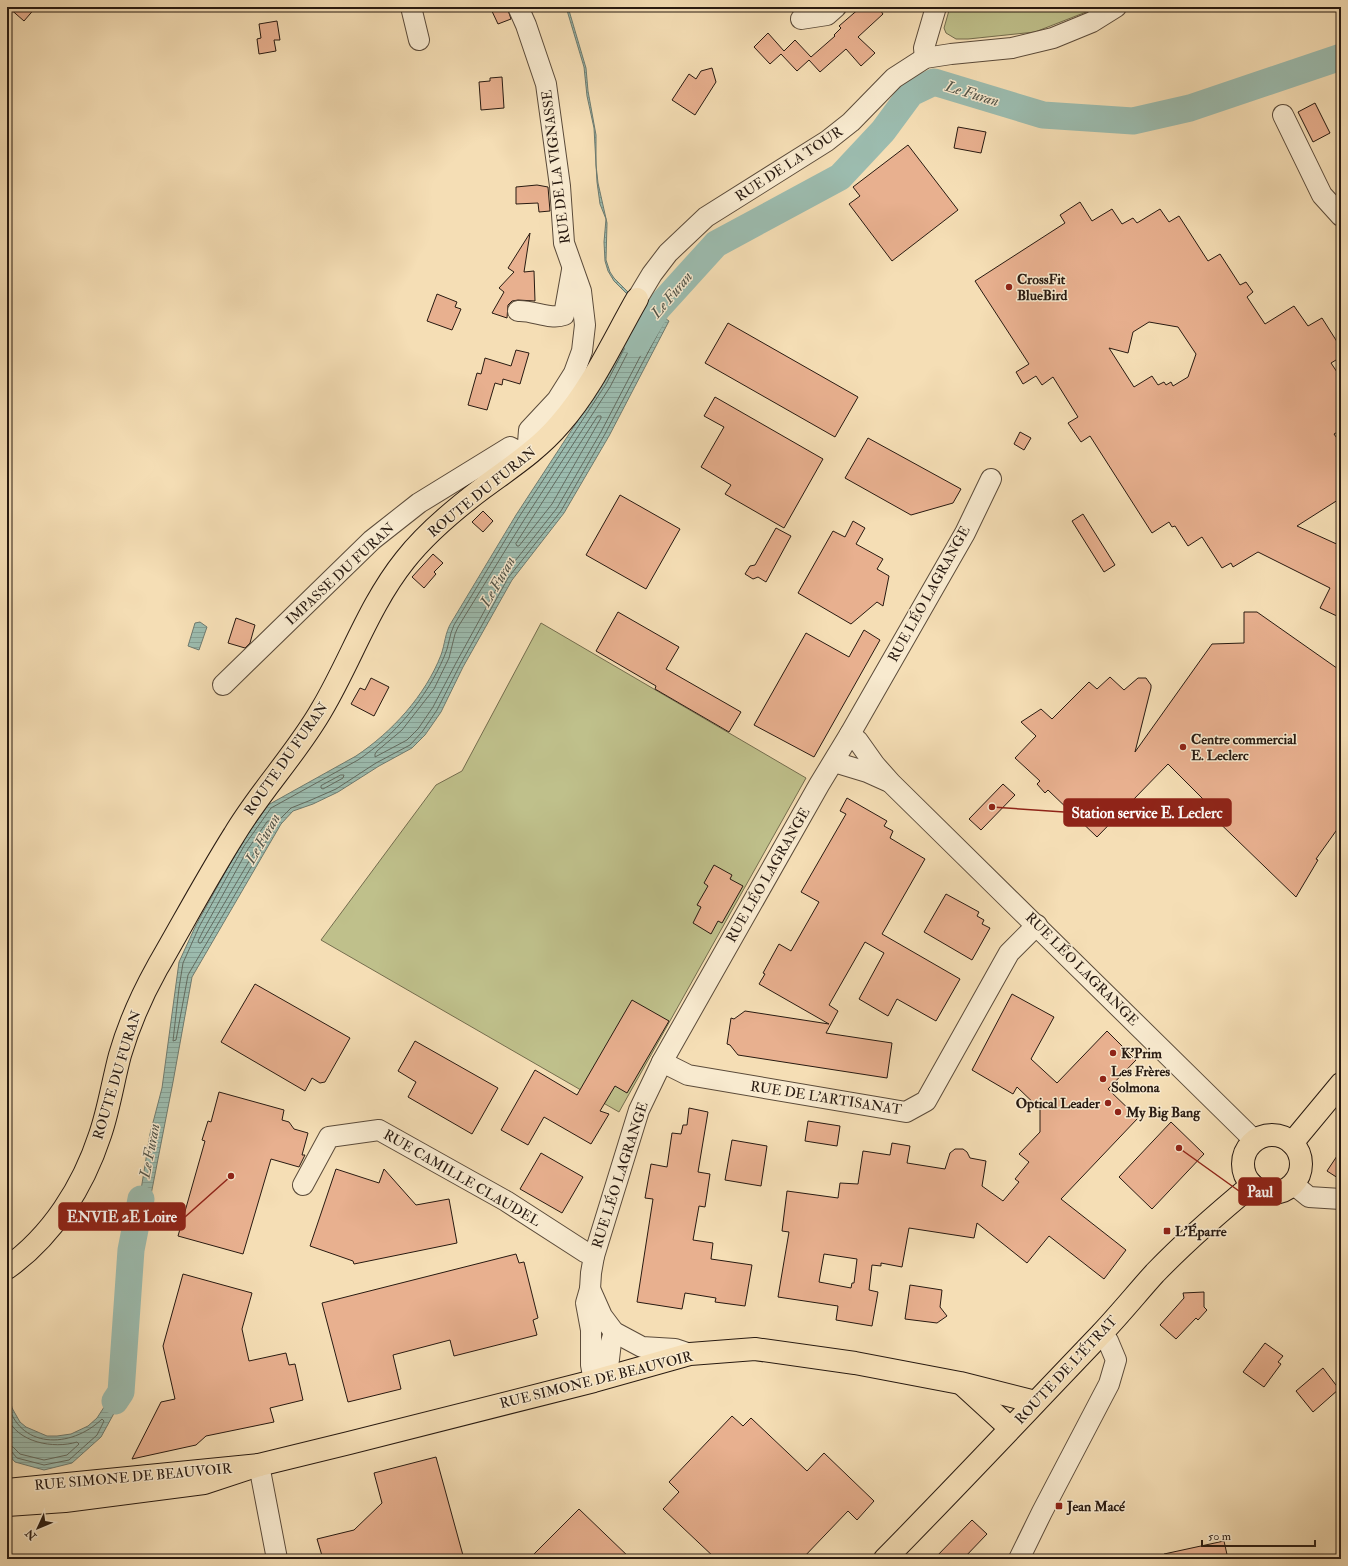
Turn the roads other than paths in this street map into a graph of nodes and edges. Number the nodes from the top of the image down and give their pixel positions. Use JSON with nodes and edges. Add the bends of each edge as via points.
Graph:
{"nodes":[{"id":1,"x":411,"y":7,"type":"edge"},
{"id":2,"x":518,"y":7,"type":"edge"},
{"id":3,"x":836,"y":7,"type":"edge"},
{"id":4,"x":936,"y":7,"type":"edge"},
{"id":5,"x":1116,"y":7,"type":"edge"},
{"id":6,"x":801,"y":19,"type":"dead end"},
{"id":7,"x":420,"y":40,"type":"dead end"},
{"id":8,"x":925,"y":58,"type":"junction"},
{"id":9,"x":1283,"y":115,"type":"dead end"},
{"id":10,"x":1341,"y":216,"type":"edge"},
{"id":11,"x":573,"y":268,"type":"junction"},
{"id":12,"x":638,"y":299,"type":"joint"},
{"id":13,"x":518,"y":311,"type":"dead end"},
{"id":14,"x":527,"y":456,"type":"junction"},
{"id":15,"x":991,"y":479,"type":"dead end"},
{"id":16,"x":223,"y":685,"type":"dead end"},
{"id":17,"x":850,"y":734,"type":"junction"},
{"id":18,"x":834,"y":762,"type":"junction"},
{"id":19,"x":891,"y":783,"type":"junction"},
{"id":20,"x":1037,"y":925,"type":"junction"},
{"id":21,"x":662,"y":1062,"type":"junction"},
{"id":22,"x":1341,"y":1084,"type":"edge"},
{"id":23,"x":1254,"y":1140,"type":"junction"},
{"id":24,"x":1292,"y":1143,"type":"junction"},
{"id":25,"x":1293,"y":1184,"type":"junction"},
{"id":26,"x":303,"y":1185,"type":"dead end"},
{"id":27,"x":1252,"y":1185,"type":"junction"},
{"id":28,"x":1341,"y":1199,"type":"edge"},
{"id":29,"x":594,"y":1256,"type":"junction"},
{"id":30,"x":7,"y":1268,"type":"edge"},
{"id":31,"x":590,"y":1289,"type":"junction"},
{"id":32,"x":614,"y":1332,"type":"junction"},
{"id":33,"x":1101,"y":1333,"type":"junction"},
{"id":34,"x":690,"y":1354,"type":"junction"},
{"id":35,"x":601,"y":1379,"type":"junction"},
{"id":36,"x":960,"y":1382,"type":"junction"},
{"id":37,"x":1035,"y":1402,"type":"junction"},
{"id":38,"x":1010,"y":1428,"type":"junction"},
{"id":39,"x":259,"y":1465,"type":"junction"},
{"id":40,"x":7,"y":1490,"type":"edge"},
{"id":41,"x":7,"y":1505,"type":"edge"},
{"id":42,"x":277,"y":1559,"type":"edge"},
{"id":43,"x":885,"y":1559,"type":"edge"},
{"id":44,"x":1020,"y":1559,"type":"edge"}],
"edges":[{"from":1,"to":7,"type":"street"},
{"from":2,"to":11,"type":"street","name":"RUE DE LA VIGNASSE","via":[[546,84],[560,186],[564,243]]},
{"from":3,"to":6,"type":"street","via":[[827,15]]},
{"from":4,"to":8,"type":"street","via":[[924,48]]},
{"from":5,"to":8,"type":"street","name":"RUE DE LA TOUR","via":[[1092,22],[1053,38],[1012,48]]},
{"from":8,"to":12,"type":"street","name":"RUE DE LA TOUR","via":[[894,78],[851,122],[827,141],[706,217],[668,253]]},
{"from":9,"to":10,"type":"street","via":[[1322,195]]},
{"from":11,"to":13,"type":"street","via":[[564,315],[558,317],[527,310]]},
{"from":11,"to":14,"type":"street","name":"RUE DE LA VIGNASSE","via":[[581,291],[585,325],[582,351],[566,388],[529,430]]},
{"from":12,"to":14,"type":"main road","name":"ROUTE DU FURAN","via":[[590,384],[560,424]]},
{"from":14,"to":16,"type":"street","name":"IMPASSE DU FURAN","via":[[510,447],[419,503],[372,540]]},
{"from":14,"to":30,"type":"main road","name":"ROUTE DU FURAN","via":[[453,512],[409,555],[388,584],[366,621],[324,707],[234,834],[149,982],[136,1009],[121,1053],[97,1144],[73,1196],[38,1242]]},
{"from":15,"to":17,"type":"street","name":"RUE LÉO LAGRANGE","via":[[965,533]]},
{"from":17,"to":18,"type":"street","name":"RUE LÉO LAGRANGE"},
{"from":17,"to":19,"type":"street","name":"RUE LÉO LAGRANGE"},
{"from":18,"to":19,"type":"street","via":[[867,772]]},
{"from":18,"to":21,"type":"street","name":"RUE LÉO LAGRANGE"},
{"from":19,"to":20,"type":"street","name":"RUE LÉO LAGRANGE"},
{"from":20,"to":21,"type":"street","name":"RUE DE L'ARTISANAT","via":[[1009,953],[926,1100],[906,1112],[688,1075]]},
{"from":20,"to":23,"type":"street","name":"RUE LÉO LAGRANGE"},
{"from":21,"to":29,"type":"street","name":"RUE LÉO LAGRANGE","via":[[639,1110]]},
{"from":22,"to":24,"type":"main road"},
{"from":23,"to":24,"type":"main road","via":[[1266,1135],[1275,1135]]},
{"from":23,"to":27,"type":"main road","via":[[1245,1151],[1243,1160],[1246,1178]]},
{"from":24,"to":25,"type":"main road","via":[[1300,1159],[1298,1176]]},
{"from":25,"to":27,"type":"main road","via":[[1285,1190],[1272,1193],[1259,1190]]},
{"from":25,"to":28,"type":"street","via":[[1309,1197]]},
{"from":26,"to":29,"type":"street","name":"RUE CAMILLE CLAUDEL","via":[[329,1137],[379,1130],[506,1201]]},
{"from":27,"to":33,"type":"main road","name":"ROUTE DE L'ÉTRAT","via":[[1189,1240]]},
{"from":29,"to":31,"type":"street","name":"RUE LÉO LAGRANGE"},
{"from":31,"to":32,"type":"street","name":"RUE LÉO LAGRANGE","via":[[602,1316]]},
{"from":31,"to":35,"type":"street","name":"RUE LÉO LAGRANGE","via":[[586,1303],[591,1330],[591,1365]]},
{"from":32,"to":34,"type":"street","name":"RUE LÉO LAGRANGE","via":[[642,1347],[675,1349]]},
{"from":32,"to":35,"type":"street"},
{"from":33,"to":37,"type":"main road","name":"ROUTE DE L'ÉTRAT"},
{"from":33,"to":44,"type":"street","via":[[1108,1341],[1116,1360],[1109,1384]]},
{"from":34,"to":35,"type":"main road","name":"RUE SIMONE DE BEAUVOIR"},
{"from":34,"to":36,"type":"main road","name":"RUE SIMONE DE BEAUVOIR","via":[[755,1349],[855,1363]]},
{"from":35,"to":39,"type":"main road","name":"RUE SIMONE DE BEAUVOIR"},
{"from":36,"to":37,"type":"main road","name":"RUE SIMONE DE BEAUVOIR"},
{"from":36,"to":38,"type":"main road"},
{"from":37,"to":38,"type":"main road","name":"ROUTE DE L'ÉTRAT"},
{"from":38,"to":43,"type":"main road","name":"ROUTE DE L'ÉTRAT"},
{"from":39,"to":40,"type":"main road","name":"RUE SIMONE DE BEAUVOIR"},
{"from":39,"to":41,"type":"main road","name":"RUE SIMONE DE BEAUVOIR","via":[[204,1484],[65,1501]]},
{"from":39,"to":42,"type":"street"}]}
